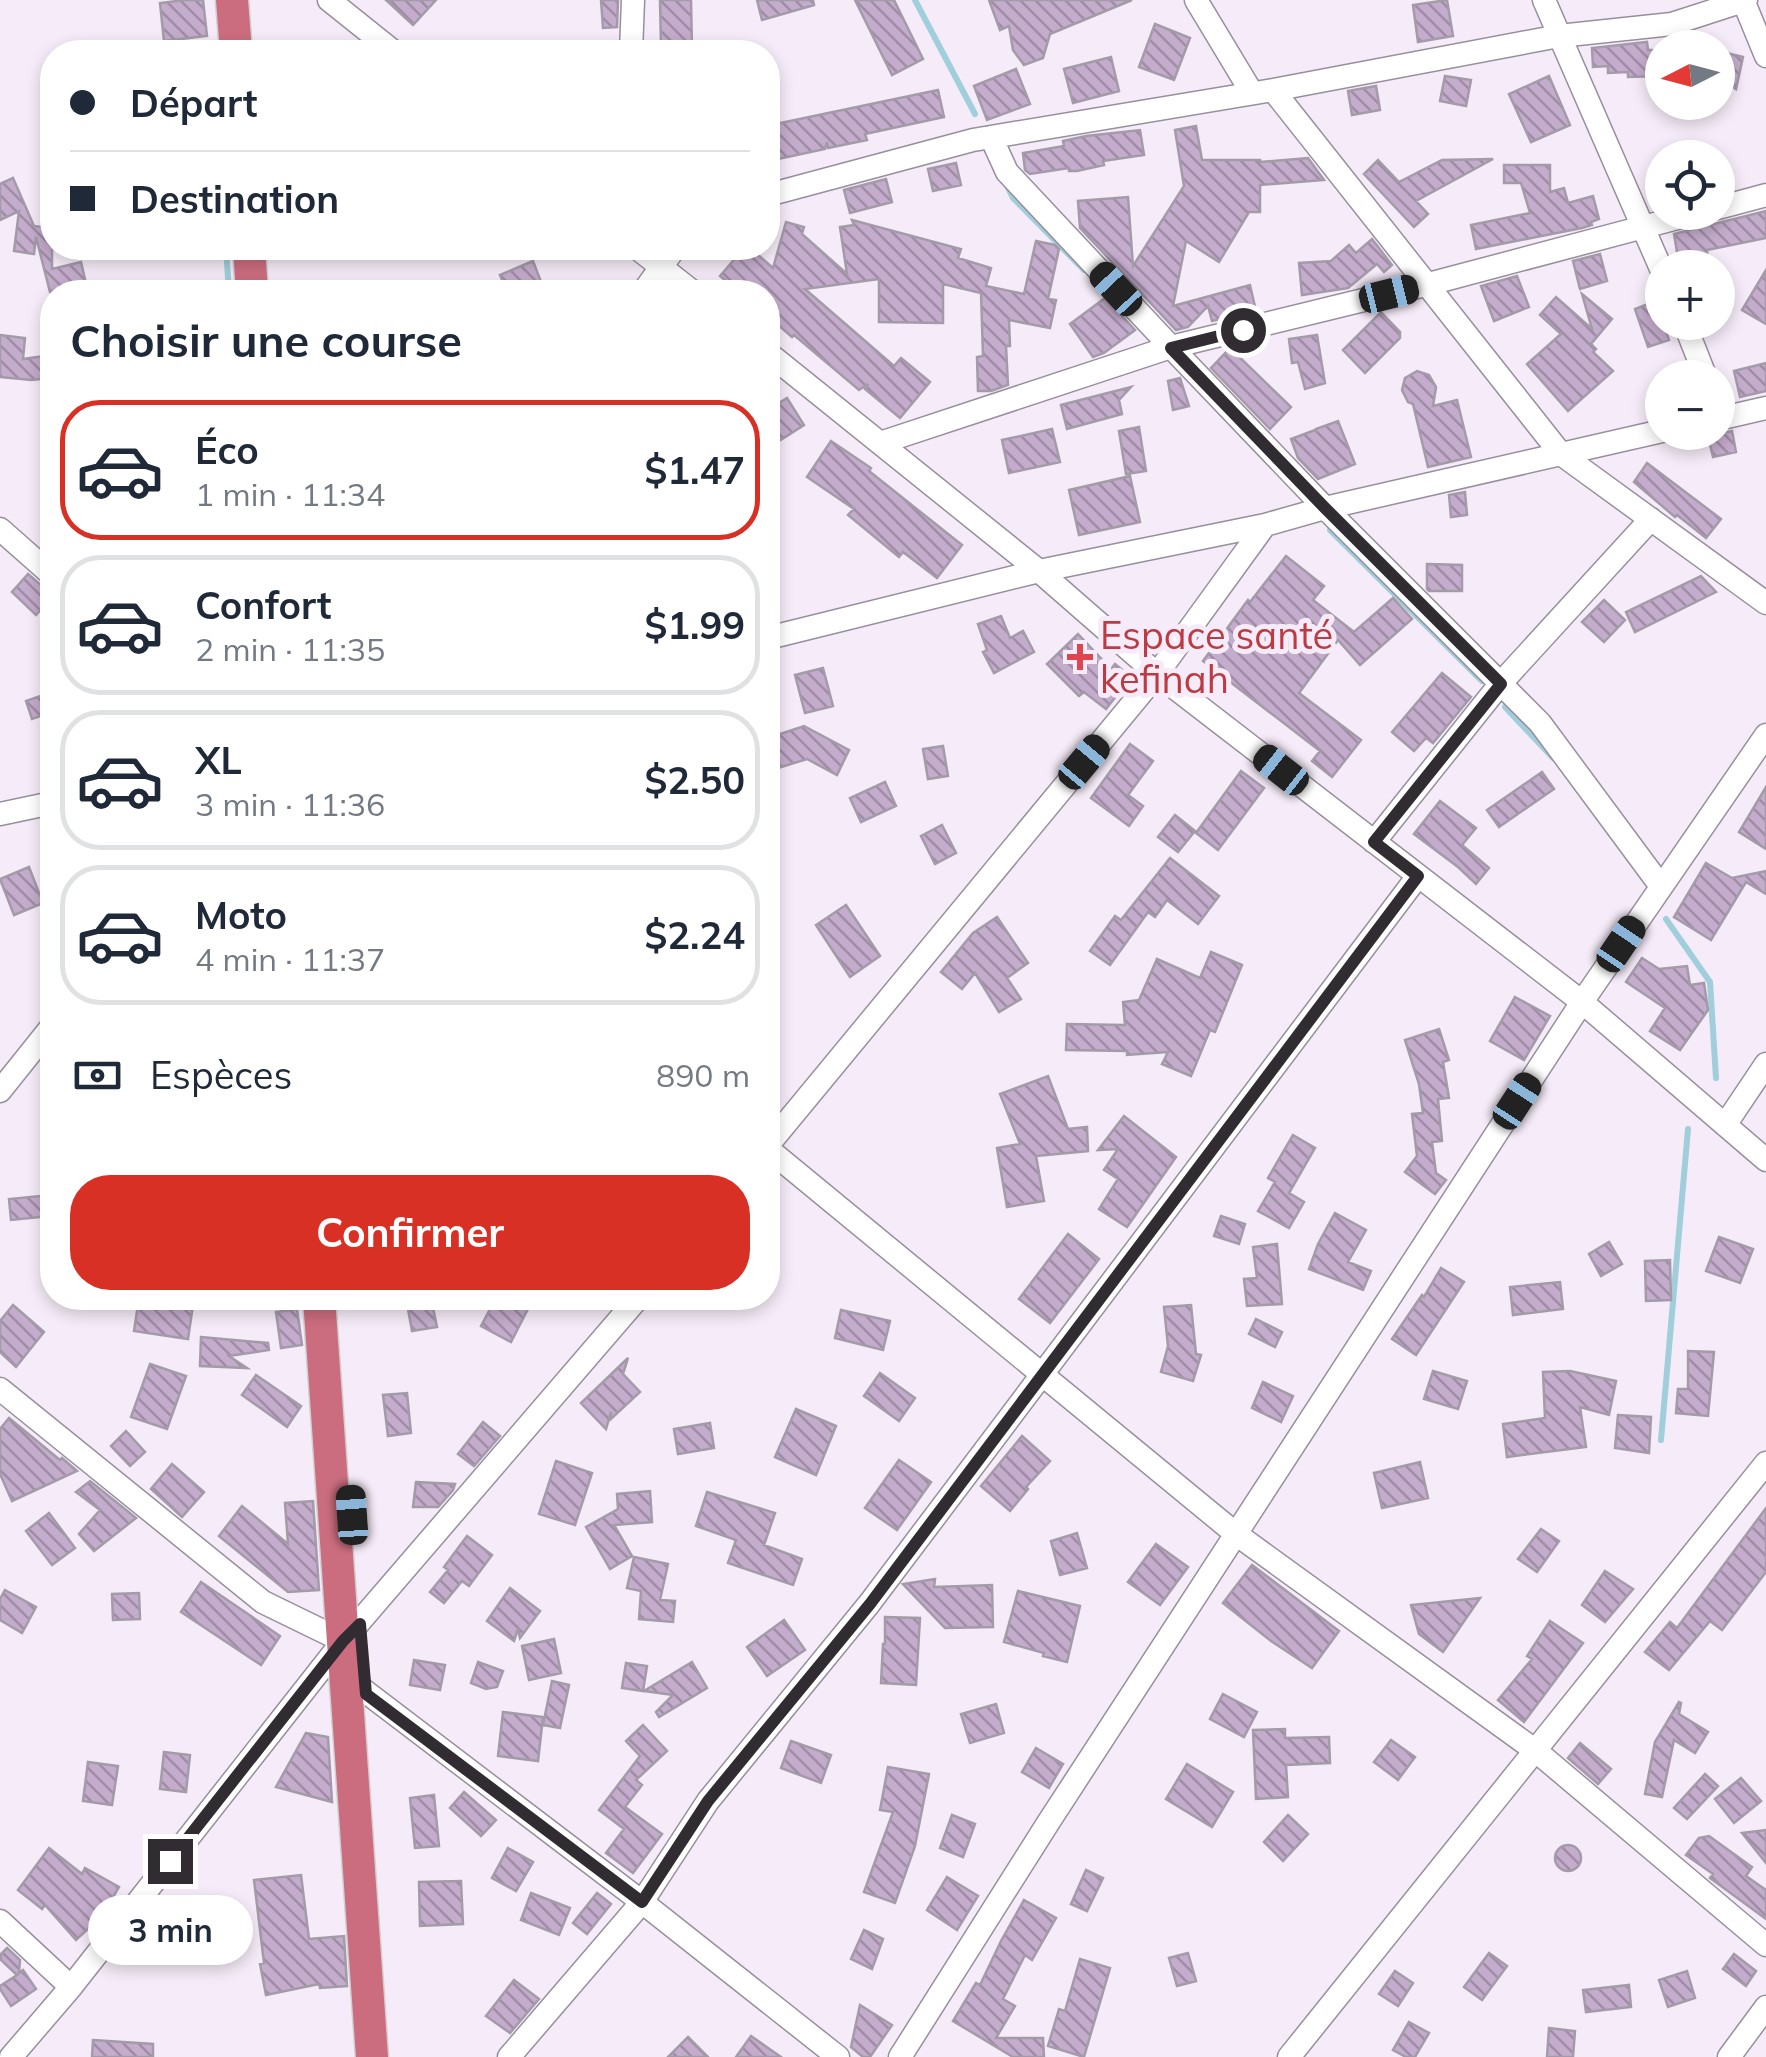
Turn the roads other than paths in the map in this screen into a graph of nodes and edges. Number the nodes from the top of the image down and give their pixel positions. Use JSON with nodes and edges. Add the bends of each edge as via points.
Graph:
{"nodes":[{"id":1,"x":232,"y":0,"type":"edge"},
{"id":2,"x":251,"y":0,"type":"edge"},
{"id":3,"x":329,"y":0,"type":"edge"},
{"id":4,"x":633,"y":0,"type":"edge"},
{"id":5,"x":1196,"y":0,"type":"edge"},
{"id":6,"x":1544,"y":0,"type":"edge"},
{"id":7,"x":1744,"y":0,"type":"edge"},
{"id":8,"x":1559,"y":36,"type":"junction"},
{"id":9,"x":235,"y":40,"type":"edge"},
{"id":10,"x":253,"y":40,"type":"edge"},
{"id":11,"x":379,"y":40,"type":"edge"},
{"id":12,"x":632,"y":40,"type":"edge"},
{"id":13,"x":1766,"y":56,"type":"edge"},
{"id":14,"x":1263,"y":91,"type":"junction"},
{"id":15,"x":991,"y":137,"type":"junction"},
{"id":16,"x":780,"y":192,"type":"edge"},
{"id":17,"x":1766,"y":195,"type":"edge"},
{"id":18,"x":1735,"y":203,"type":"edge"},
{"id":19,"x":1644,"y":227,"type":"junction"},
{"id":20,"x":1653,"y":250,"type":"edge"},
{"id":21,"x":1425,"y":285,"type":"junction"},
{"id":22,"x":1171,"y":348,"type":"junction"},
{"id":23,"x":780,"y":362,"type":"edge"},
{"id":24,"x":1766,"y":408,"type":"edge"},
{"id":25,"x":1735,"y":412,"type":"edge"},
{"id":26,"x":1645,"y":435,"type":"edge"},
{"id":27,"x":880,"y":443,"type":"junction"},
{"id":28,"x":1561,"y":454,"type":"junction"},
{"id":29,"x":1325,"y":508,"type":"junction"},
{"id":30,"x":1651,"y":520,"type":"junction"},
{"id":31,"x":1265,"y":525,"type":"junction"},
{"id":32,"x":0,"y":529,"type":"edge"},
{"id":33,"x":40,"y":564,"type":"edge"},
{"id":34,"x":1039,"y":571,"type":"junction"},
{"id":35,"x":1766,"y":603,"type":"edge"},
{"id":36,"x":780,"y":635,"type":"edge"},
{"id":37,"x":1157,"y":674,"type":"junction"},
{"id":38,"x":1501,"y":684,"type":"junction"},
{"id":39,"x":1766,"y":736,"type":"edge"},
{"id":40,"x":40,"y":806,"type":"edge"},
{"id":41,"x":0,"y":814,"type":"edge"},
{"id":42,"x":1374,"y":842,"type":"junction"},
{"id":43,"x":1418,"y":876,"type":"junction"},
{"id":44,"x":1660,"y":886,"type":"junction"},
{"id":45,"x":1582,"y":1002,"type":"junction"},
{"id":46,"x":40,"y":1041,"type":"edge"},
{"id":47,"x":1766,"y":1064,"type":"edge"},
{"id":48,"x":0,"y":1091,"type":"edge"},
{"id":49,"x":1724,"y":1125,"type":"junction"},
{"id":50,"x":780,"y":1132,"type":"edge"},
{"id":51,"x":780,"y":1157,"type":"edge"},
{"id":52,"x":1766,"y":1160,"type":"edge"},
{"id":53,"x":320,"y":1310,"type":"edge"},
{"id":54,"x":338,"y":1310,"type":"edge"},
{"id":55,"x":628,"y":1310,"type":"edge"},
{"id":56,"x":1042,"y":1374,"type":"junction"},
{"id":57,"x":0,"y":1389,"type":"edge"},
{"id":58,"x":1766,"y":1463,"type":"edge"},
{"id":59,"x":1236,"y":1534,"type":"junction"},
{"id":60,"x":351,"y":1632,"type":"junction"},
{"id":61,"x":355,"y":1685,"type":"junction"},
{"id":62,"x":1536,"y":1751,"type":"junction"},
{"id":63,"x":642,"y":1902,"type":"junction"},
{"id":64,"x":0,"y":1921,"type":"edge"},
{"id":65,"x":1766,"y":1945,"type":"edge"},
{"id":66,"x":71,"y":1986,"type":"junction"},
{"id":67,"x":1766,"y":2007,"type":"edge"},
{"id":68,"x":11,"y":2057,"type":"edge"},
{"id":69,"x":372,"y":2057,"type":"edge"},
{"id":70,"x":390,"y":2057,"type":"edge"},
{"id":71,"x":508,"y":2057,"type":"edge"},
{"id":72,"x":838,"y":2057,"type":"edge"},
{"id":73,"x":900,"y":2057,"type":"edge"},
{"id":74,"x":1289,"y":2057,"type":"edge"},
{"id":75,"x":1729,"y":2057,"type":"edge"}],
"edges":[{"from":1,"to":9,"type":"highway"},
{"from":2,"to":10,"type":"highway"},
{"from":3,"to":11,"type":"street"},
{"from":4,"to":12,"type":"street"},
{"from":5,"to":14,"type":"street"},
{"from":6,"to":8,"type":"street"},
{"from":7,"to":8,"type":"street","via":[[1672,24]]},
{"from":7,"to":13,"type":"street"},
{"from":8,"to":14,"type":"street"},
{"from":8,"to":19,"type":"street"},
{"from":14,"to":15,"type":"street"},
{"from":14,"to":21,"type":"street"},
{"from":15,"to":16,"type":"street"},
{"from":15,"to":22,"type":"street","via":[[1007,172]]},
{"from":17,"to":18,"type":"street"},
{"from":19,"to":20,"type":"street"},
{"from":19,"to":21,"type":"street"},
{"from":21,"to":22,"type":"street"},
{"from":21,"to":28,"type":"street"},
{"from":22,"to":27,"type":"street"},
{"from":22,"to":29,"type":"street"},
{"from":23,"to":27,"type":"street"},
{"from":24,"to":25,"type":"street"},
{"from":26,"to":28,"type":"street"},
{"from":27,"to":34,"type":"street"},
{"from":28,"to":29,"type":"street"},
{"from":28,"to":30,"type":"street"},
{"from":29,"to":31,"type":"street"},
{"from":29,"to":38,"type":"street"},
{"from":30,"to":35,"type":"street"},
{"from":30,"to":38,"type":"street"},
{"from":31,"to":34,"type":"street"},
{"from":31,"to":37,"type":"street"},
{"from":32,"to":33,"type":"street"},
{"from":34,"to":36,"type":"street"},
{"from":34,"to":37,"type":"street"},
{"from":37,"to":42,"type":"street"},
{"from":37,"to":50,"type":"street"},
{"from":38,"to":42,"type":"street"},
{"from":38,"to":44,"type":"street","via":[[1540,723]]},
{"from":39,"to":44,"type":"street"},
{"from":40,"to":41,"type":"street"},
{"from":42,"to":43,"type":"street"},
{"from":43,"to":45,"type":"street"},
{"from":43,"to":56,"type":"street"},
{"from":44,"to":45,"type":"street"},
{"from":45,"to":49,"type":"street"},
{"from":45,"to":59,"type":"street"},
{"from":46,"to":48,"type":"street"},
{"from":47,"to":49,"type":"street"},
{"from":49,"to":52,"type":"street"},
{"from":51,"to":56,"type":"street"},
{"from":53,"to":60,"type":"highway"},
{"from":54,"to":60,"type":"highway"},
{"from":55,"to":60,"type":"street"},
{"from":56,"to":59,"type":"street"},
{"from":56,"to":63,"type":"street","via":[[870,1604],[708,1801]]},
{"from":57,"to":60,"type":"street","via":[[263,1602]]},
{"from":58,"to":62,"type":"street"},
{"from":59,"to":62,"type":"street"},
{"from":59,"to":73,"type":"street"},
{"from":60,"to":61,"type":"highway"},
{"from":60,"to":66,"type":"street"},
{"from":61,"to":63,"type":"street"},
{"from":61,"to":69,"type":"highway"},
{"from":61,"to":70,"type":"highway"},
{"from":62,"to":65,"type":"street"},
{"from":62,"to":74,"type":"street"},
{"from":63,"to":71,"type":"street"},
{"from":63,"to":72,"type":"street"},
{"from":64,"to":66,"type":"street"},
{"from":66,"to":68,"type":"street"},
{"from":67,"to":75,"type":"street"}]}
